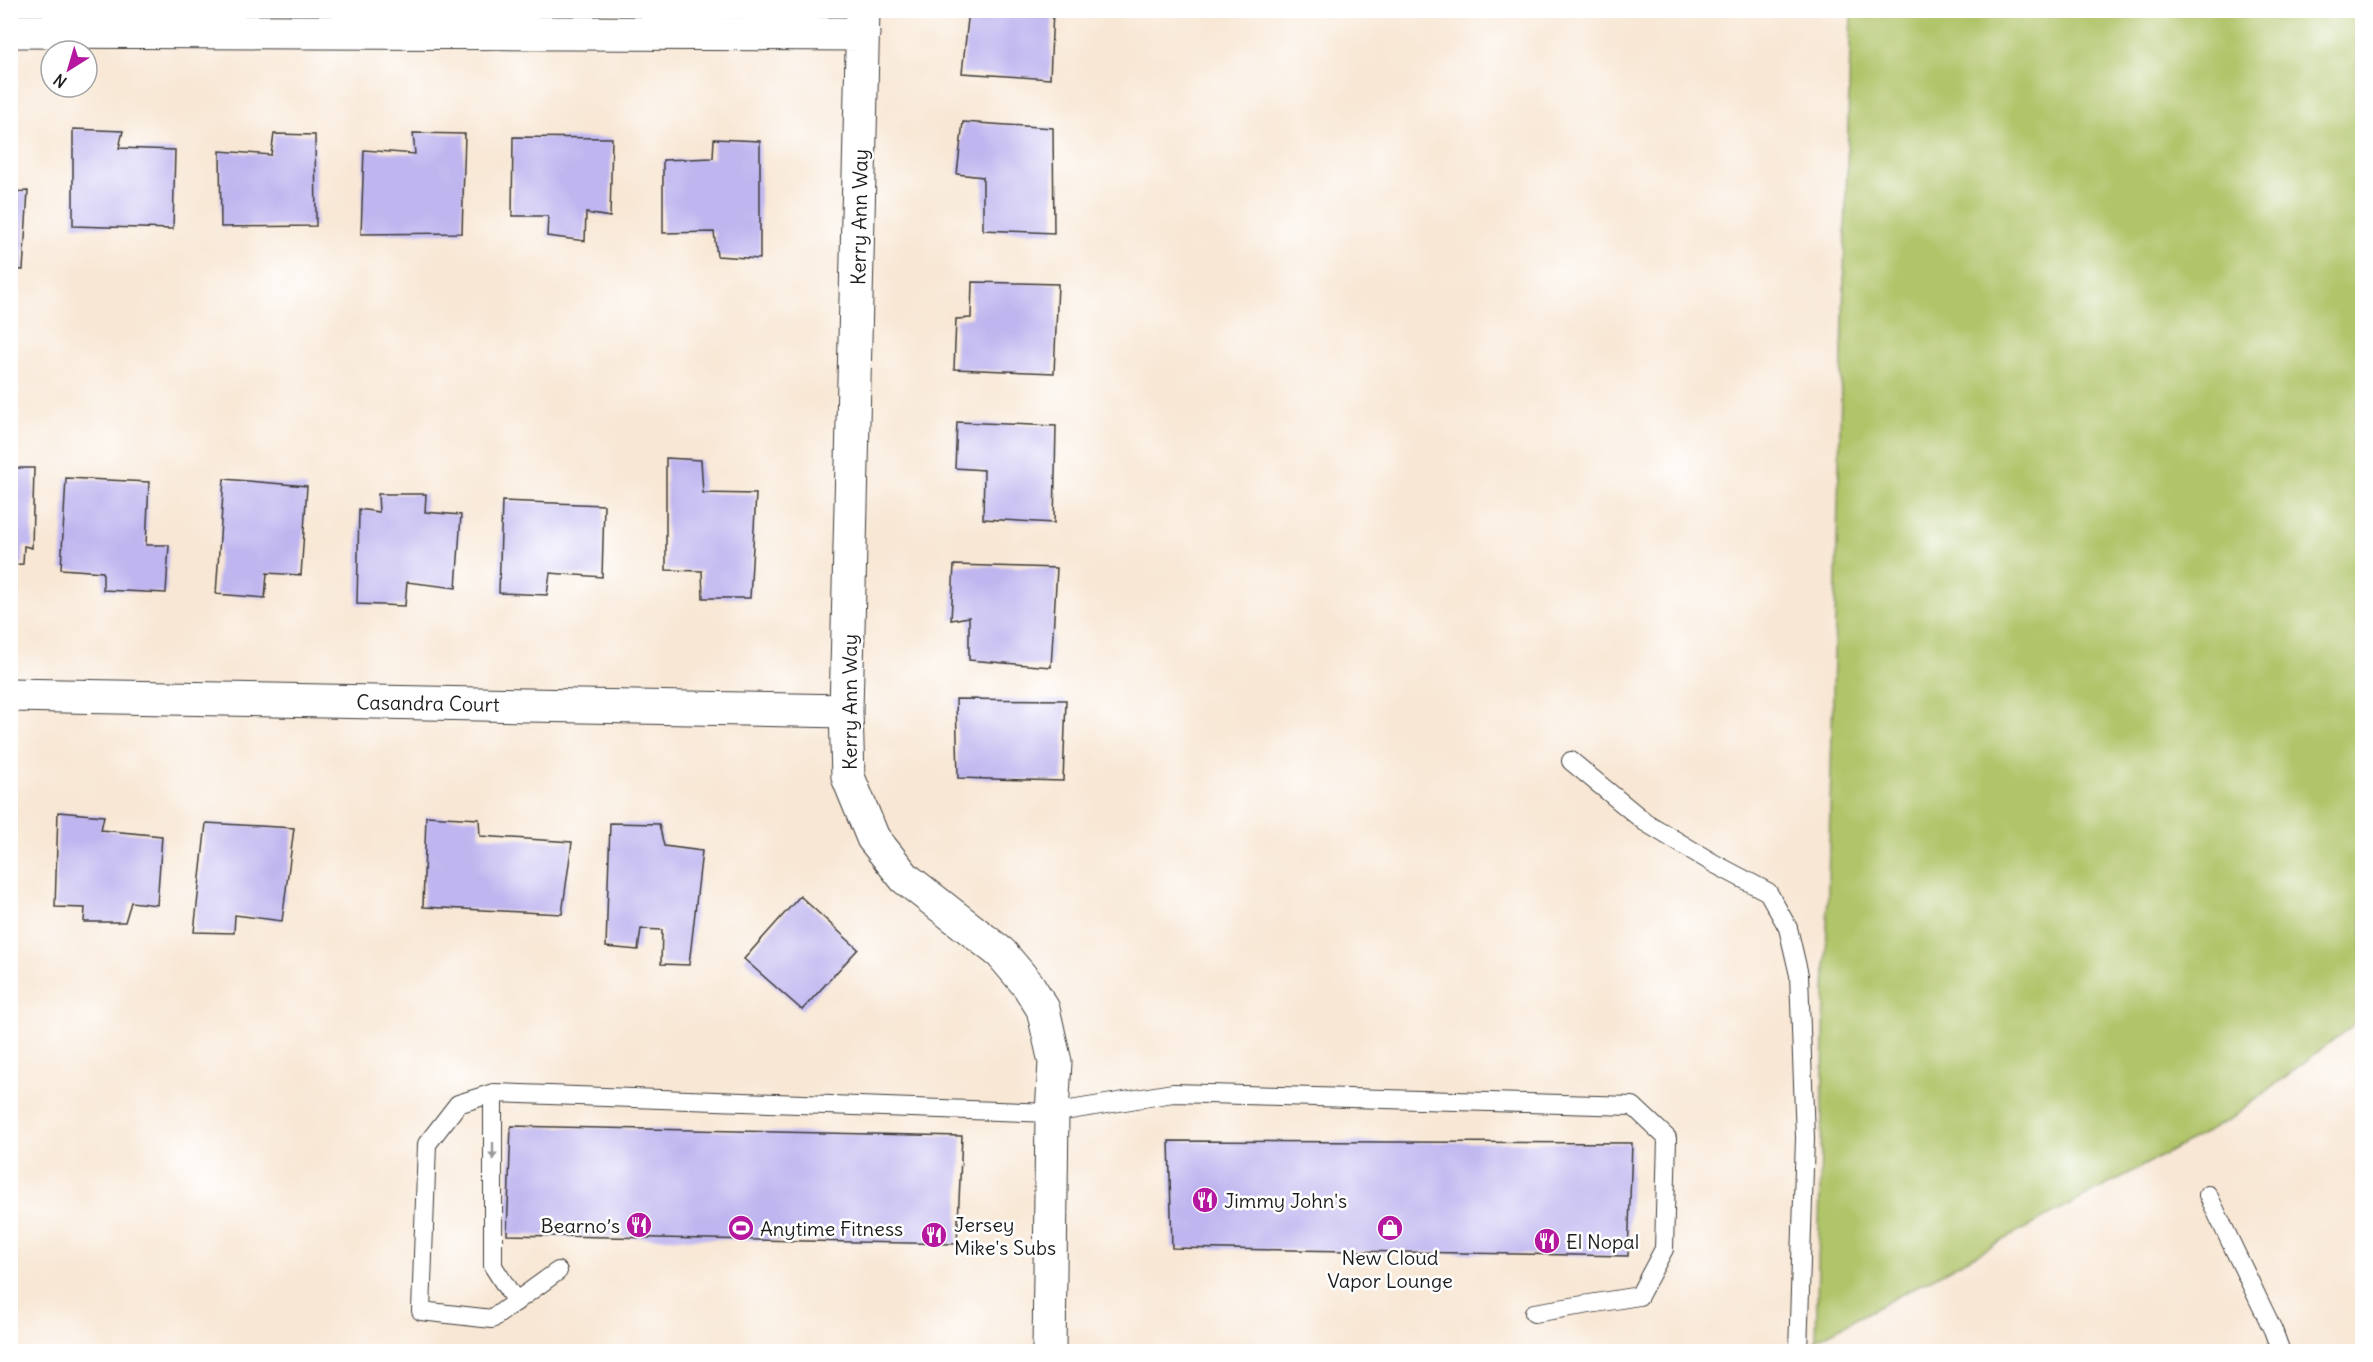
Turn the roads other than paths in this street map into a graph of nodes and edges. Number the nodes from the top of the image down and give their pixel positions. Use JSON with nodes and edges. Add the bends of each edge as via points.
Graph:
{"nodes":[{"id":1,"x":863,"y":22,"type":"edge"},
{"id":2,"x":10,"y":31,"type":"edge"},
{"id":3,"x":10,"y":695,"type":"edge"},
{"id":4,"x":846,"y":711,"type":"junction"},
{"id":5,"x":1571,"y":761,"type":"dead end"},
{"id":6,"x":493,"y":1093,"type":"junction"},
{"id":7,"x":1052,"y":1113,"type":"junction"},
{"id":8,"x":2208,"y":1195,"type":"dead end"},
{"id":9,"x":558,"y":1271,"type":"dead end"},
{"id":10,"x":516,"y":1302,"type":"junction"},
{"id":11,"x":1534,"y":1313,"type":"dead end"},
{"id":12,"x":1049,"y":1352,"type":"edge"},
{"id":13,"x":1798,"y":1352,"type":"edge"},
{"id":14,"x":2281,"y":1352,"type":"edge"}],
"edges":[{"from":1,"to":2,"type":"street"},
{"from":1,"to":4,"type":"street","name":"Kerry Ann Way"},
{"from":3,"to":4,"type":"street","name":"Casandra Court"},
{"from":4,"to":7,"type":"street","name":"Kerry Ann Way","via":[[848,777],[873,838],[905,878],[1001,953],[1043,1009],[1055,1062]]},
{"from":5,"to":13,"type":"lane","via":[[1646,822],[1768,892],[1788,928],[1799,975],[1805,1138]]},
{"from":6,"to":7,"type":"lane"},
{"from":6,"to":10,"type":"lane","one_way":true,"via":[[493,1266]]},
{"from":6,"to":10,"type":"lane","via":[[458,1104],[427,1144],[421,1311],[492,1319]]},
{"from":7,"to":11,"type":"lane","via":[[1173,1094],[1633,1106],[1667,1138],[1664,1249],[1639,1296]]},
{"from":7,"to":12,"type":"street","name":"Kerry Ann Way"},
{"from":8,"to":14,"type":"lane"},
{"from":9,"to":10,"type":"lane"}]}
